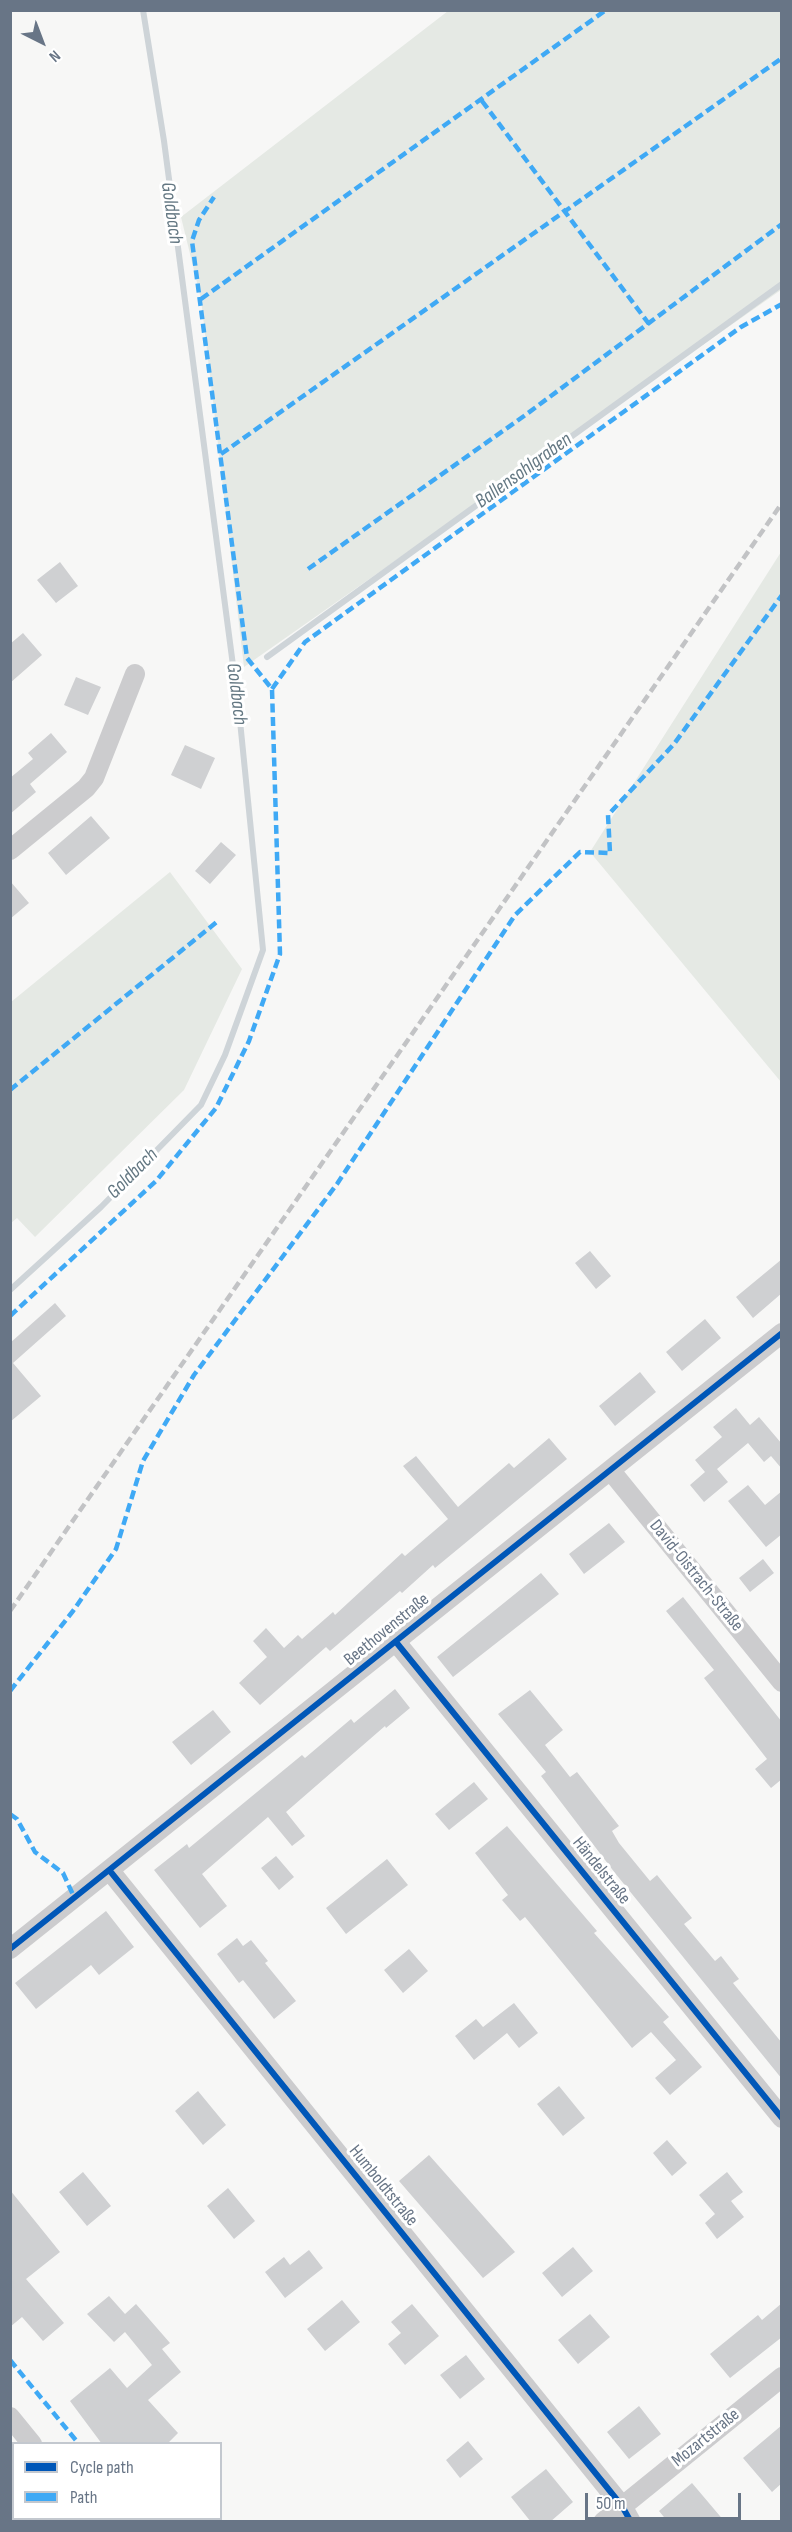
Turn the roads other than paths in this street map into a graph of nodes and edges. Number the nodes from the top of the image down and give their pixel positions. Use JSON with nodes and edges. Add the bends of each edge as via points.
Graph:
{"nodes":[{"id":1,"x":135,"y":674,"type":"dead end"},
{"id":2,"x":10,"y":850,"type":"edge"},
{"id":3,"x":782,"y":1333,"type":"edge"},
{"id":4,"x":611,"y":1470,"type":"junction"},
{"id":5,"x":396,"y":1642,"type":"junction"},
{"id":6,"x":782,"y":1682,"type":"edge"},
{"id":7,"x":110,"y":1871,"type":"junction"},
{"id":8,"x":10,"y":1949,"type":"edge"},
{"id":9,"x":782,"y":2118,"type":"edge"},
{"id":10,"x":782,"y":2377,"type":"edge"},
{"id":11,"x":10,"y":2417,"type":"edge"},
{"id":12,"x":30,"y":2442,"type":"edge"},
{"id":13,"x":626,"y":2514,"type":"edge"},
{"id":14,"x":603,"y":2522,"type":"edge"}],
"edges":[{"from":1,"to":2,"type":"street","via":[[94,778]]},
{"from":3,"to":4,"type":"street","name":"Beethovenstraße"},
{"from":4,"to":5,"type":"street","name":"Beethovenstraße"},
{"from":4,"to":6,"type":"street","name":"David-Oistrach-Straße"},
{"from":5,"to":7,"type":"street","name":"Beethovenstraße"},
{"from":5,"to":9,"type":"street","name":"Händelstraße"},
{"from":7,"to":8,"type":"street","name":"Beethovenstraße"},
{"from":7,"to":13,"type":"street","name":"Humboldtstraße"},
{"from":10,"to":13,"type":"street","name":"Mozartstraße"},
{"from":11,"to":12,"type":"street"},
{"from":13,"to":14,"type":"street","name":"Mozartstraße"}]}
